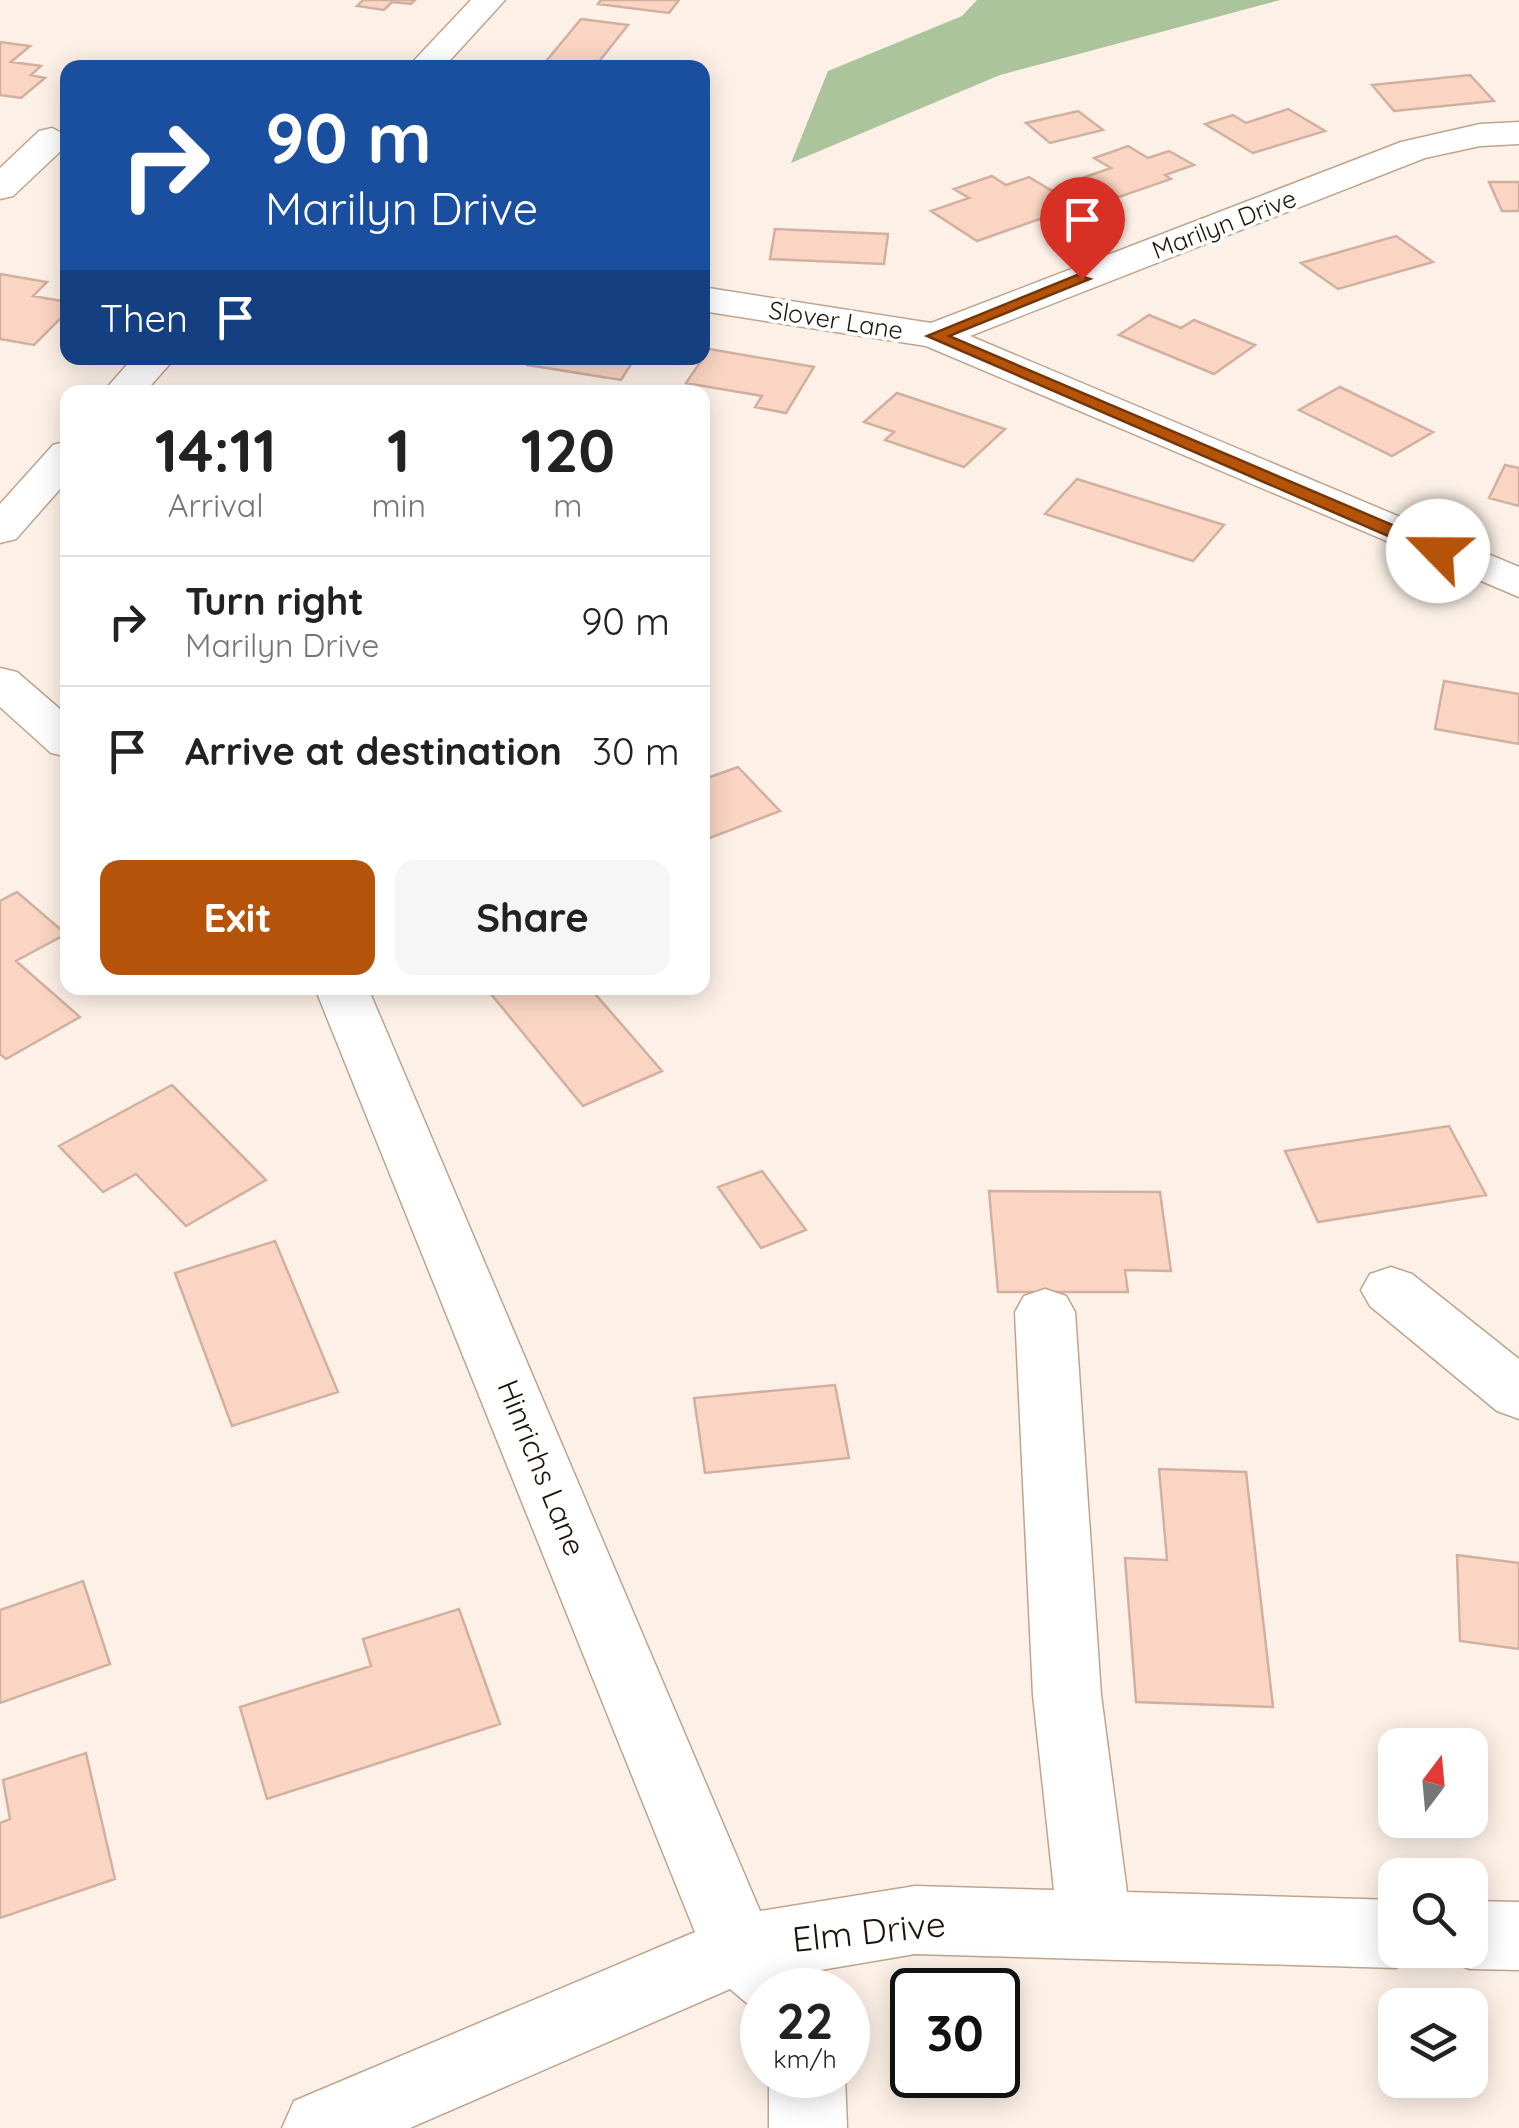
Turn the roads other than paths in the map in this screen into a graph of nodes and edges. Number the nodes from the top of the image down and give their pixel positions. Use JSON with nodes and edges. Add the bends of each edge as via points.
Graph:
{"nodes":[{"id":1,"x":489,"y":0,"type":"edge"},
{"id":2,"x":432,"y":60,"type":"edge"},
{"id":3,"x":0,"y":131,"type":"edge"},
{"id":4,"x":1519,"y":133,"type":"edge"},
{"id":5,"x":60,"y":140,"type":"edge"},
{"id":6,"x":0,"y":188,"type":"edge"},
{"id":7,"x":710,"y":300,"type":"edge"},
{"id":8,"x":935,"y":336,"type":"junction"},
{"id":9,"x":148,"y":365,"type":"edge"},
{"id":10,"x":130,"y":385,"type":"edge"},
{"id":11,"x":60,"y":463,"type":"edge"},
{"id":12,"x":0,"y":530,"type":"edge"},
{"id":13,"x":1519,"y":584,"type":"edge"},
{"id":14,"x":0,"y":682,"type":"edge"},
{"id":15,"x":60,"y":735,"type":"edge"},
{"id":16,"x":344,"y":995,"type":"edge"},
{"id":17,"x":1392,"y":1290,"type":"dead end"},
{"id":18,"x":1046,"y":1312,"type":"dead end"},
{"id":19,"x":1519,"y":1394,"type":"edge"},
{"id":20,"x":1094,"y":1927,"type":"junction"},
{"id":21,"x":1378,"y":1934,"type":"edge"},
{"id":22,"x":1488,"y":1935,"type":"edge"},
{"id":23,"x":1519,"y":1936,"type":"edge"},
{"id":24,"x":762,"y":1968,"type":"edge"},
{"id":25,"x":765,"y":1968,"type":"edge"},
{"id":26,"x":740,"y":1977,"type":"edge"},
{"id":27,"x":807,"y":2098,"type":"edge"},
{"id":28,"x":321,"y":2128,"type":"edge"},
{"id":29,"x":808,"y":2128,"type":"edge"}],
"edges":[{"from":1,"to":2,"type":"street"},
{"from":3,"to":5,"type":"street"},
{"from":4,"to":8,"type":"street","name":"Marilyn Drive","via":[[1414,150]]},
{"from":5,"to":6,"type":"street"},
{"from":7,"to":8,"type":"street","name":"Slover Lane"},
{"from":8,"to":13,"type":"street","name":"Slover Lane"},
{"from":9,"to":10,"type":"street"},
{"from":11,"to":12,"type":"street"},
{"from":14,"to":15,"type":"street"},
{"from":16,"to":24,"type":"street","name":"Hinrichs Lane"},
{"from":17,"to":19,"type":"street"},
{"from":18,"to":20,"type":"street","via":[[1067,1694]]},
{"from":20,"to":21,"type":"street","name":"Elm Drive"},
{"from":20,"to":25,"type":"street","name":"Elm Drive","via":[[915,1920]]},
{"from":22,"to":23,"type":"street"},
{"from":26,"to":28,"type":"street","name":"Elm Drive"},
{"from":27,"to":29,"type":"street"}]}
